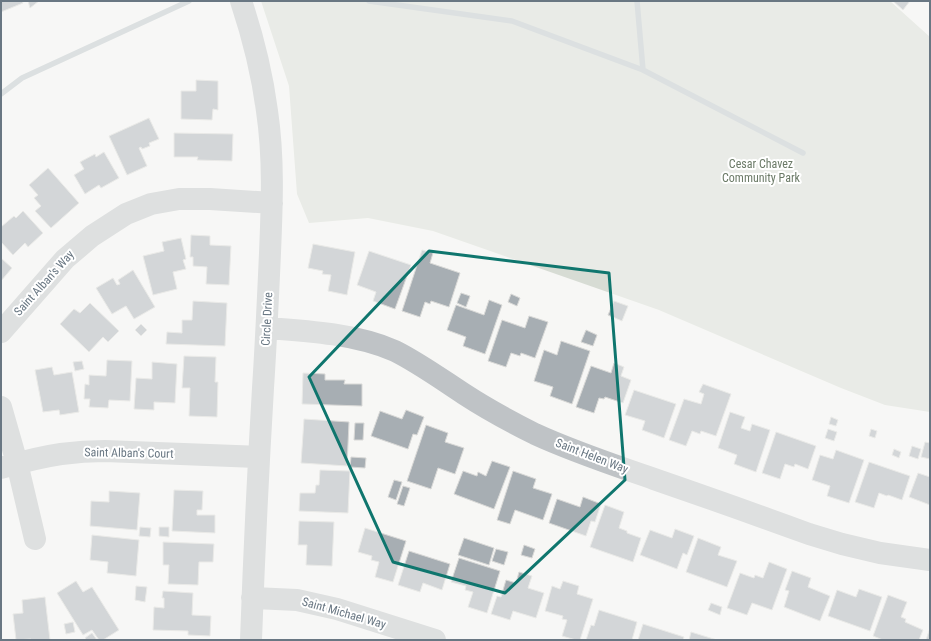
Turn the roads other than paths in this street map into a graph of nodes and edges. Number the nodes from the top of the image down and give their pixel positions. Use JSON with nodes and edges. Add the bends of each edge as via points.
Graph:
{"nodes":[{"id":1,"x":241,"y":1,"type":"edge"},
{"id":2,"x":272,"y":203,"type":"junction"},
{"id":3,"x":267,"y":328,"type":"junction"},
{"id":4,"x":1,"y":332,"type":"edge"},
{"id":5,"x":1,"y":407,"type":"edge"},
{"id":6,"x":259,"y":457,"type":"junction"},
{"id":7,"x":9,"y":466,"type":"edge"},
{"id":8,"x":35,"y":539,"type":"dead end"},
{"id":9,"x":930,"y":560,"type":"edge"},
{"id":10,"x":252,"y":598,"type":"junction"},
{"id":11,"x":251,"y":640,"type":"edge"},
{"id":12,"x":435,"y":640,"type":"edge"}],
"edges":[{"from":1,"to":2,"type":"street","name":"Circle Drive","via":[[256,54],[268,112]]},
{"from":2,"to":3,"type":"street","name":"Circle Drive"},
{"from":2,"to":4,"type":"street","name":"Saint Alban's Way","via":[[179,198],[152,204],[126,214],[92,236],[65,259]]},
{"from":3,"to":6,"type":"street","name":"Circle Drive"},
{"from":3,"to":9,"type":"street","name":"Saint Helen Way","via":[[338,335],[393,350],[488,409],[565,447],[809,534],[880,553]]},
{"from":5,"to":7,"type":"street"},
{"from":6,"to":7,"type":"street","name":"Saint Alban's Court","via":[[105,451],[60,454]]},
{"from":6,"to":10,"type":"street","name":"Circle Drive"},
{"from":7,"to":8,"type":"street"},
{"from":10,"to":11,"type":"street","name":"Circle Drive"},
{"from":10,"to":12,"type":"street","name":"Saint Michael Way","via":[[297,600],[321,605]]}]}
